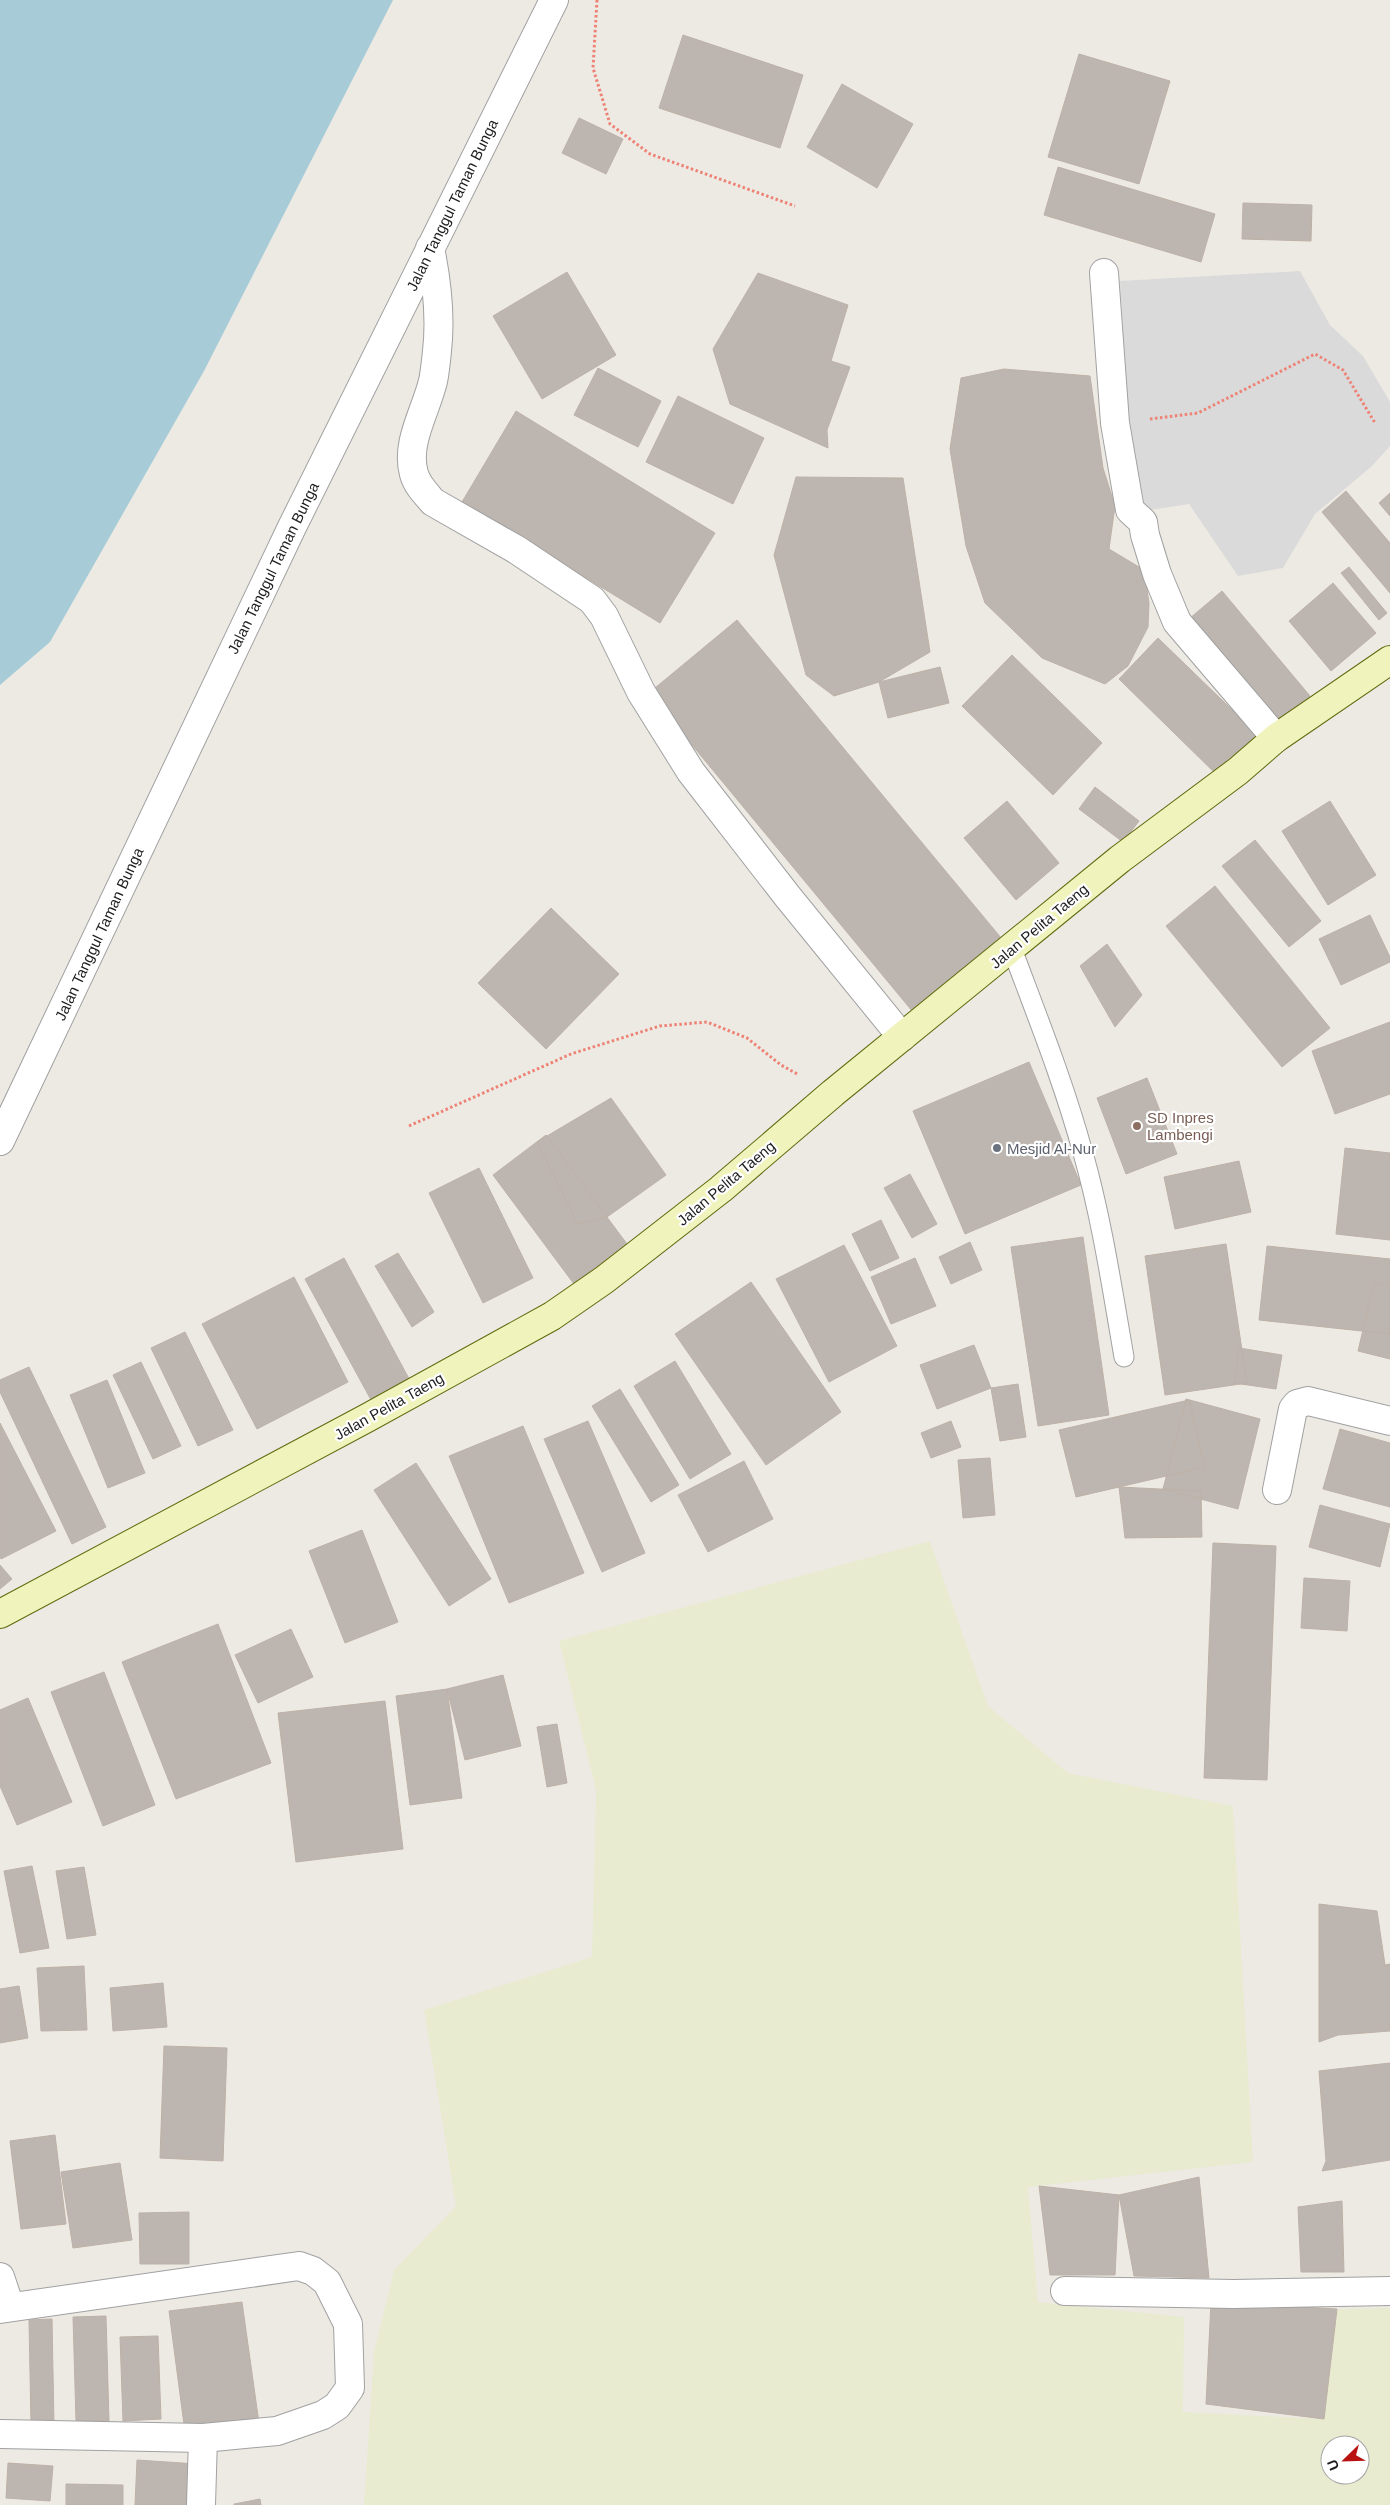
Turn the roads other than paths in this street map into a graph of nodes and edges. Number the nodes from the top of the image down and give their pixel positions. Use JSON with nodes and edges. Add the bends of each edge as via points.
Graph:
{"nodes":[{"id":1,"x":554,"y":0,"type":"edge"},
{"id":2,"x":430,"y":248,"type":"junction"},
{"id":3,"x":1104,"y":273,"type":"dead end"},
{"id":4,"x":1390,"y":660,"type":"edge"},
{"id":5,"x":1276,"y":738,"type":"junction"},
{"id":6,"x":1012,"y":949,"type":"junction"},
{"id":7,"x":902,"y":1037,"type":"junction"},
{"id":8,"x":0,"y":1141,"type":"edge"},
{"id":9,"x":1124,"y":1357,"type":"dead end"},
{"id":10,"x":1390,"y":1421,"type":"edge"},
{"id":11,"x":1277,"y":1490,"type":"dead end"},
{"id":12,"x":0,"y":1614,"type":"edge"},
{"id":13,"x":0,"y":2277,"type":"edge"},
{"id":14,"x":1065,"y":2291,"type":"dead end"},
{"id":15,"x":1390,"y":2291,"type":"edge"},
{"id":16,"x":5,"y":2308,"type":"edge"},
{"id":17,"x":0,"y":2434,"type":"edge"},
{"id":18,"x":203,"y":2438,"type":"junction"},
{"id":19,"x":201,"y":2505,"type":"edge"}],
"edges":[{"from":1,"to":2,"type":"street","name":"Jalan Tanggul Taman Bunga"},
{"from":2,"to":7,"type":"street","via":[[437,279],[437,351],[433,382],[412,453],[414,475],[424,492],[434,502],[517,550],[592,600],[604,616],[641,692],[691,772]]},
{"from":2,"to":8,"type":"street","name":"Jalan Tanggul Taman Bunga","via":[[292,527]]},
{"from":3,"to":5,"type":"street","via":[[1115,423],[1130,510],[1143,522],[1157,574],[1178,622]]},
{"from":4,"to":5,"type":"street","name":"Jalan Pelita Taeng"},
{"from":5,"to":6,"type":"street","name":"Jalan Pelita Taeng","via":[[1238,771],[1120,859]]},
{"from":6,"to":7,"type":"street","name":"Jalan Pelita Taeng"},
{"from":6,"to":9,"type":"lane","via":[[1083,1152],[1104,1239]]},
{"from":7,"to":12,"type":"street","name":"Jalan Pelita Taeng","via":[[668,1231],[552,1316]]},
{"from":10,"to":11,"type":"street","via":[[1308,1401],[1298,1404],[1293,1409]]},
{"from":13,"to":16,"type":"street"},
{"from":14,"to":15,"type":"street","via":[[1234,2294]]},
{"from":16,"to":18,"type":"street","via":[[299,2266],[313,2271],[327,2282],[348,2324],[350,2388],[338,2406],[330,2411],[277,2431]]},
{"from":17,"to":18,"type":"street"},
{"from":18,"to":19,"type":"street"}]}
